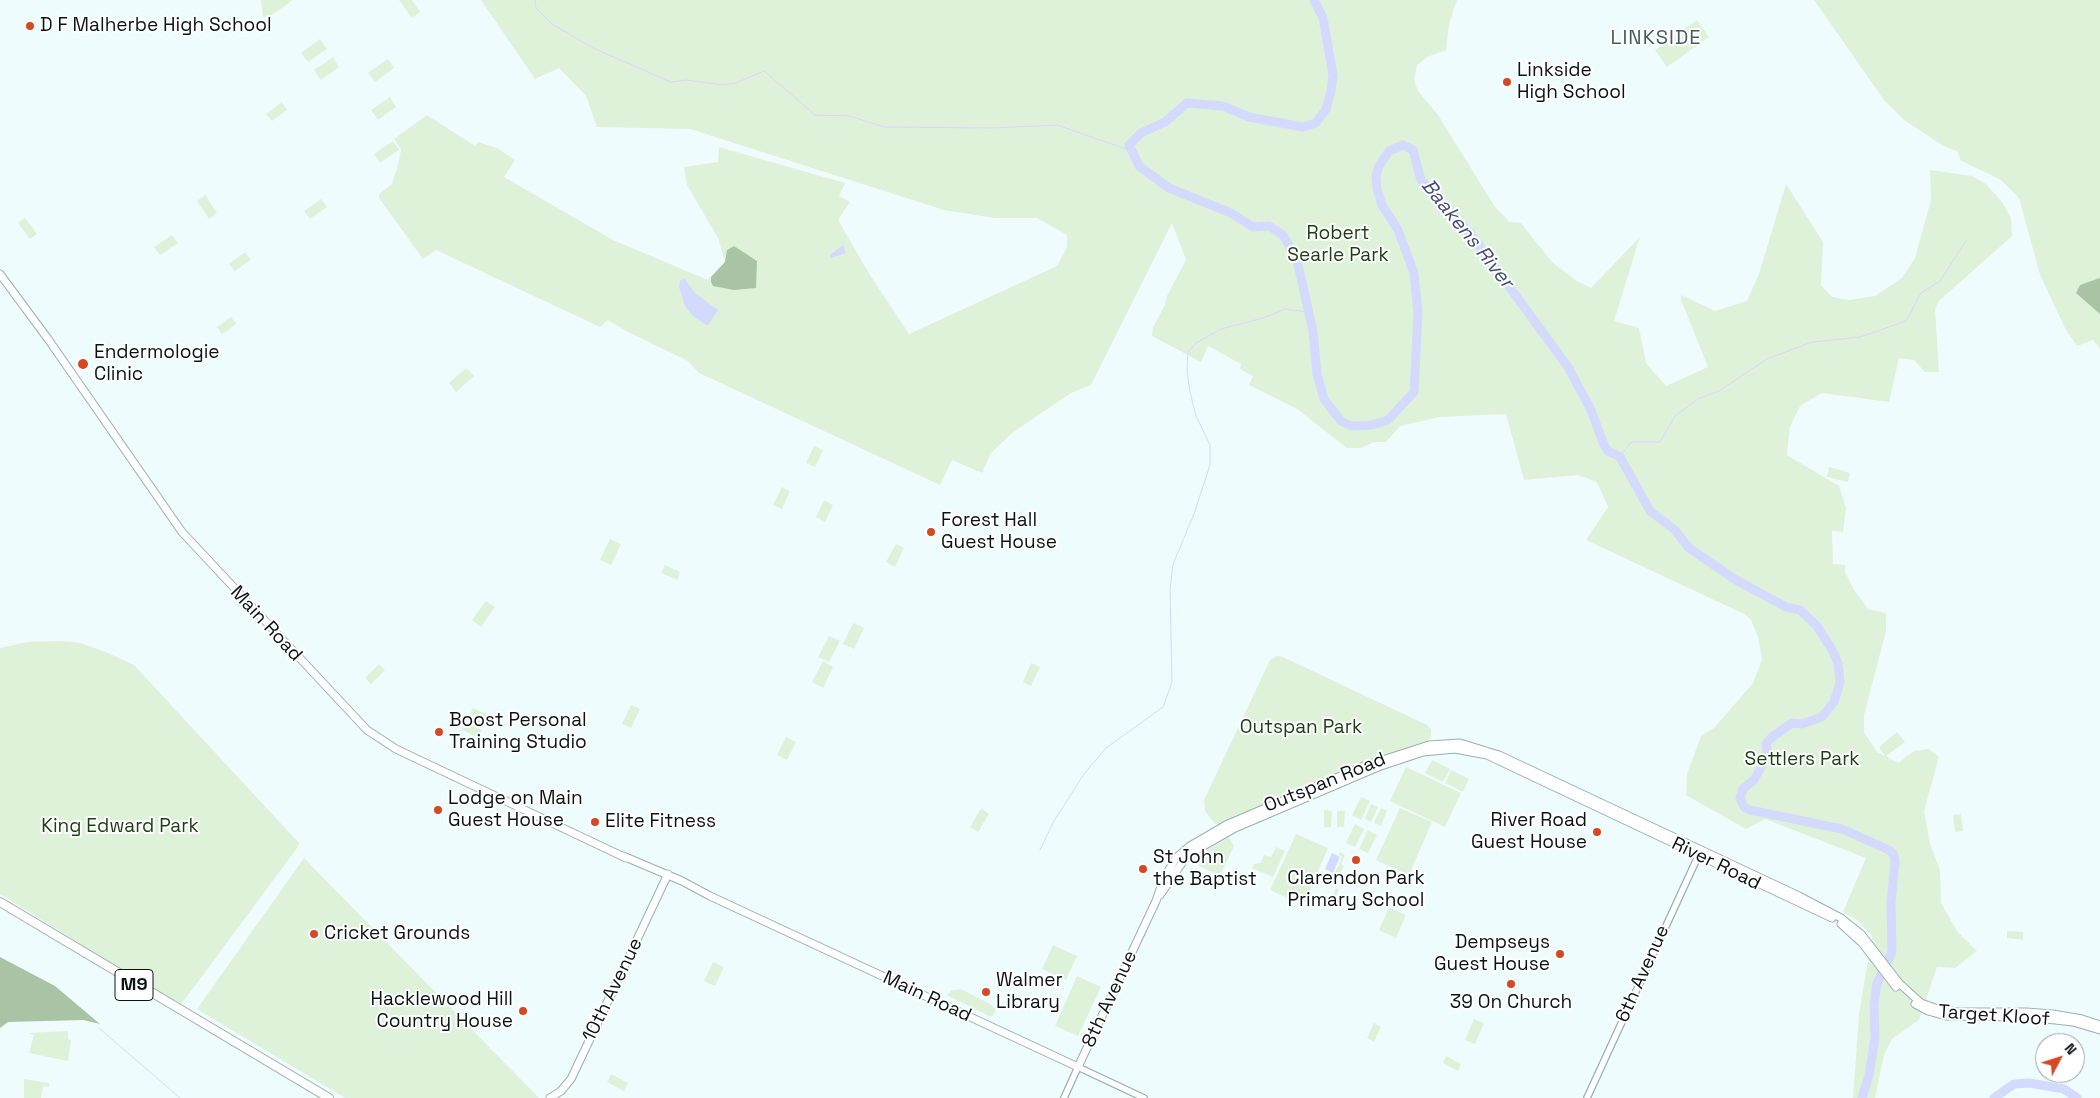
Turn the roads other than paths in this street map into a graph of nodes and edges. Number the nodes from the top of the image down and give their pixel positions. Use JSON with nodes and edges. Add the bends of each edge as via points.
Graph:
{"nodes":[{"id":1,"x":0,"y":270,"type":"edge"},
{"id":2,"x":0,"y":274,"type":"edge"},
{"id":3,"x":6,"y":281,"type":"junction"},
{"id":4,"x":1489,"y":753,"type":"junction"},
{"id":5,"x":1700,"y":853,"type":"junction"},
{"id":6,"x":1172,"y":862,"type":"joint"},
{"id":7,"x":1180,"y":866,"type":"joint"},
{"id":8,"x":667,"y":876,"type":"junction"},
{"id":9,"x":1156,"y":901,"type":"junction"},
{"id":10,"x":0,"y":902,"type":"edge"},
{"id":11,"x":1920,"y":1005,"type":"junction"},
{"id":12,"x":2100,"y":1025,"type":"edge"},
{"id":13,"x":2100,"y":1030,"type":"edge"},
{"id":14,"x":1078,"y":1067,"type":"junction"},
{"id":15,"x":329,"y":1098,"type":"edge"},
{"id":16,"x":550,"y":1098,"type":"edge"},
{"id":17,"x":1064,"y":1098,"type":"edge"},
{"id":18,"x":1144,"y":1098,"type":"edge"},
{"id":19,"x":1587,"y":1098,"type":"edge"}],
"edges":[{"from":1,"to":3,"type":"main road","name":"Main Road"},
{"from":2,"to":3,"type":"main road","name":"Main Road"},
{"from":3,"to":8,"type":"main road","name":"Main Road","via":[[182,532],[366,730],[396,749]]},
{"from":4,"to":5,"type":"main road","name":"River Road"},
{"from":4,"to":6,"type":"main road","name":"Outspan Road","via":[[1472,745],[1450,742],[1385,758],[1226,826],[1197,841]]},
{"from":4,"to":7,"type":"main road","name":"Outspan Road","via":[[1437,750],[1378,767],[1234,828],[1200,846]]},
{"from":5,"to":11,"type":"main road","name":"River Road","via":[[1841,918],[1857,930],[1870,950]]},
{"from":5,"to":19,"type":"street","name":"6th Avenue"},
{"from":6,"to":9,"type":"main road","name":"8th Avenue"},
{"from":7,"to":9,"type":"main road","name":"8th Avenue"},
{"from":8,"to":14,"type":"main road","name":"Main Road"},
{"from":8,"to":16,"type":"main road","name":"10th Avenue","via":[[570,1079]]},
{"from":9,"to":14,"type":"main road","name":"8th Avenue"},
{"from":10,"to":15,"type":"main road","number":"M9","via":[[86,954],[92,961]]},
{"from":11,"to":12,"type":"main road","name":"Target Kloof","via":[[1958,1012],[2053,1014]]},
{"from":11,"to":13,"type":"main road","name":"Target Kloof","via":[[1936,1014],[1954,1017],[2028,1017],[2073,1022]]},
{"from":14,"to":17,"type":"street","name":"8th Avenue"},
{"from":14,"to":18,"type":"street","name":"Main Road"}]}
